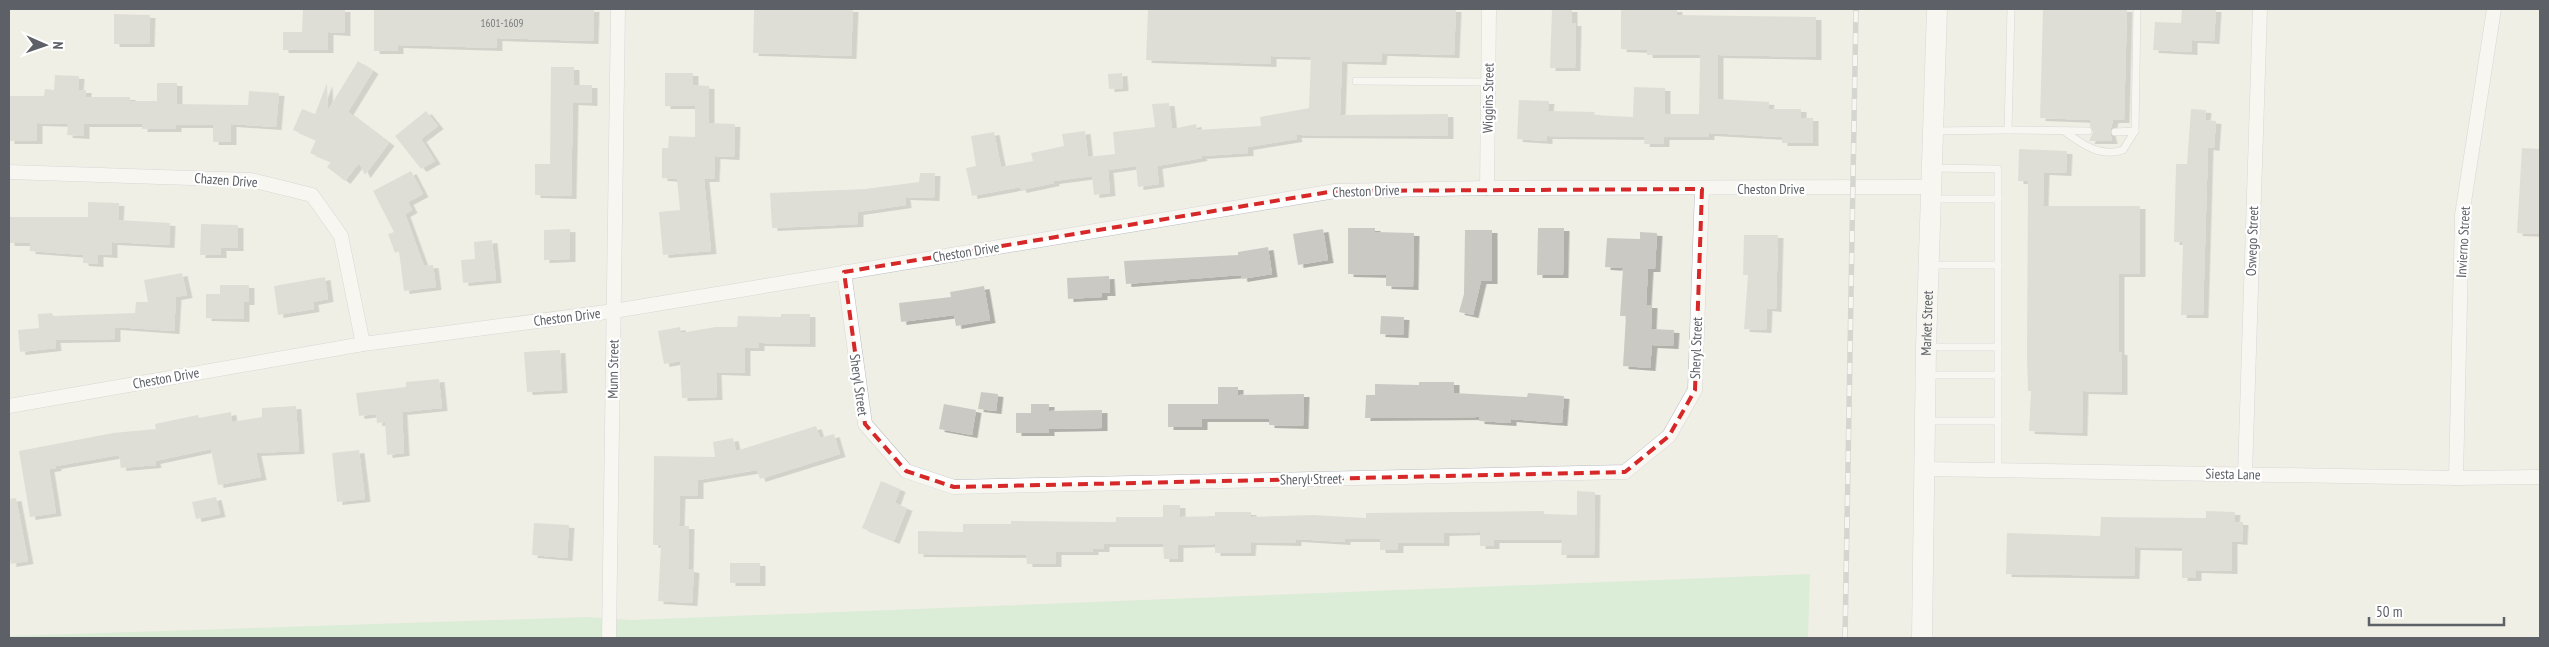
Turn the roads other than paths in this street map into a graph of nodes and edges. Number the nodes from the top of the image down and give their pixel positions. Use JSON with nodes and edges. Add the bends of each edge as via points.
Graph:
{"nodes":[{"id":1,"x":618,"y":9,"type":"edge"},
{"id":2,"x":1490,"y":9,"type":"edge"},
{"id":3,"x":1937,"y":9,"type":"edge"},
{"id":4,"x":2011,"y":9,"type":"edge"},
{"id":5,"x":2137,"y":9,"type":"edge"},
{"id":6,"x":2260,"y":9,"type":"edge"},
{"id":7,"x":2494,"y":9,"type":"edge"},
{"id":8,"x":1356,"y":81,"type":"dead end"},
{"id":9,"x":1488,"y":82,"type":"junction"},
{"id":10,"x":2008,"y":130,"type":"junction"},
{"id":11,"x":1934,"y":131,"type":"junction"},
{"id":12,"x":2064,"y":131,"type":"junction"},
{"id":13,"x":2088,"y":131,"type":"dead end"},
{"id":14,"x":2135,"y":131,"type":"junction"},
{"id":15,"x":2115,"y":132,"type":"dead end"},
{"id":16,"x":9,"y":172,"type":"edge"},
{"id":17,"x":1932,"y":185,"type":"junction"},
{"id":18,"x":1487,"y":188,"type":"junction"},
{"id":19,"x":1702,"y":189,"type":"junction"},
{"id":20,"x":1998,"y":199,"type":"junction"},
{"id":21,"x":1998,"y":264,"type":"junction"},
{"id":22,"x":1929,"y":265,"type":"junction"},
{"id":23,"x":844,"y":272,"type":"junction"},
{"id":24,"x":614,"y":311,"type":"junction"},
{"id":25,"x":362,"y":344,"type":"junction"},
{"id":26,"x":1926,"y":347,"type":"junction"},
{"id":27,"x":1998,"y":347,"type":"junction"},
{"id":28,"x":1926,"y":375,"type":"junction"},
{"id":29,"x":1998,"y":375,"type":"junction"},
{"id":30,"x":9,"y":406,"type":"edge"},
{"id":31,"x":1926,"y":421,"type":"junction"},
{"id":32,"x":1998,"y":421,"type":"junction"},
{"id":33,"x":1925,"y":468,"type":"junction"},
{"id":34,"x":1998,"y":469,"type":"junction"},
{"id":35,"x":2245,"y":474,"type":"junction"},
{"id":36,"x":2540,"y":477,"type":"edge"},
{"id":37,"x":2456,"y":478,"type":"junction"},
{"id":38,"x":609,"y":638,"type":"edge"},
{"id":39,"x":1922,"y":638,"type":"edge"}],
"edges":[{"from":1,"to":24,"type":"street","name":"Munn Street"},
{"from":2,"to":9,"type":"street","name":"Wiggins Street"},
{"from":3,"to":11,"type":"main road","name":"Market Street"},
{"from":4,"to":10,"type":"lane"},
{"from":5,"to":14,"type":"lane"},
{"from":6,"to":35,"type":"street","name":"Oswego Street"},
{"from":7,"to":37,"type":"street","name":"Invierno Street","via":[[2462,215]]},
{"from":8,"to":9,"type":"lane"},
{"from":9,"to":18,"type":"street","name":"Wiggins Street"},
{"from":10,"to":11,"type":"lane"},
{"from":10,"to":12,"type":"lane"},
{"from":11,"to":17,"type":"main road","name":"Market Street"},
{"from":12,"to":13,"type":"lane"},
{"from":12,"to":14,"type":"lane","via":[[2090,149],[2110,153],[2123,150]]},
{"from":14,"to":15,"type":"lane"},
{"from":16,"to":25,"type":"street","name":"Chazen Drive","via":[[251,180],[312,195],[341,236]]},
{"from":17,"to":19,"type":"street","name":"Cheston Drive"},
{"from":17,"to":20,"type":"lane"},
{"from":17,"to":20,"type":"lane","via":[[1998,170]]},
{"from":17,"to":22,"type":"main road","name":"Market Street"},
{"from":18,"to":19,"type":"street","name":"Cheston Drive"},
{"from":18,"to":23,"type":"street","name":"Cheston Drive","via":[[1335,191]]},
{"from":19,"to":23,"type":"street","name":"Sheryl Street","via":[[1695,390],[1670,436],[1625,472],[954,487],[906,471],[864,424]]},
{"from":20,"to":21,"type":"lane"},
{"from":21,"to":22,"type":"lane"},
{"from":21,"to":27,"type":"lane"},
{"from":22,"to":26,"type":"main road","name":"Market Street"},
{"from":23,"to":24,"type":"street","name":"Cheston Drive"},
{"from":24,"to":25,"type":"street","name":"Cheston Drive"},
{"from":24,"to":38,"type":"street","name":"Munn Street"},
{"from":25,"to":30,"type":"street","name":"Cheston Drive"},
{"from":26,"to":27,"type":"lane"},
{"from":26,"to":28,"type":"main road","name":"Market Street"},
{"from":27,"to":29,"type":"lane"},
{"from":28,"to":29,"type":"lane"},
{"from":28,"to":31,"type":"main road","name":"Market Street"},
{"from":29,"to":32,"type":"lane"},
{"from":31,"to":32,"type":"lane"},
{"from":31,"to":33,"type":"main road","name":"Market Street"},
{"from":32,"to":34,"type":"lane"},
{"from":33,"to":34,"type":"street","name":"Siesta Lane"},
{"from":33,"to":39,"type":"main road","name":"Market Street"},
{"from":34,"to":35,"type":"street","name":"Siesta Lane"},
{"from":35,"to":37,"type":"street","name":"Siesta Lane"},
{"from":36,"to":37,"type":"street","name":"Siesta Lane"}]}
